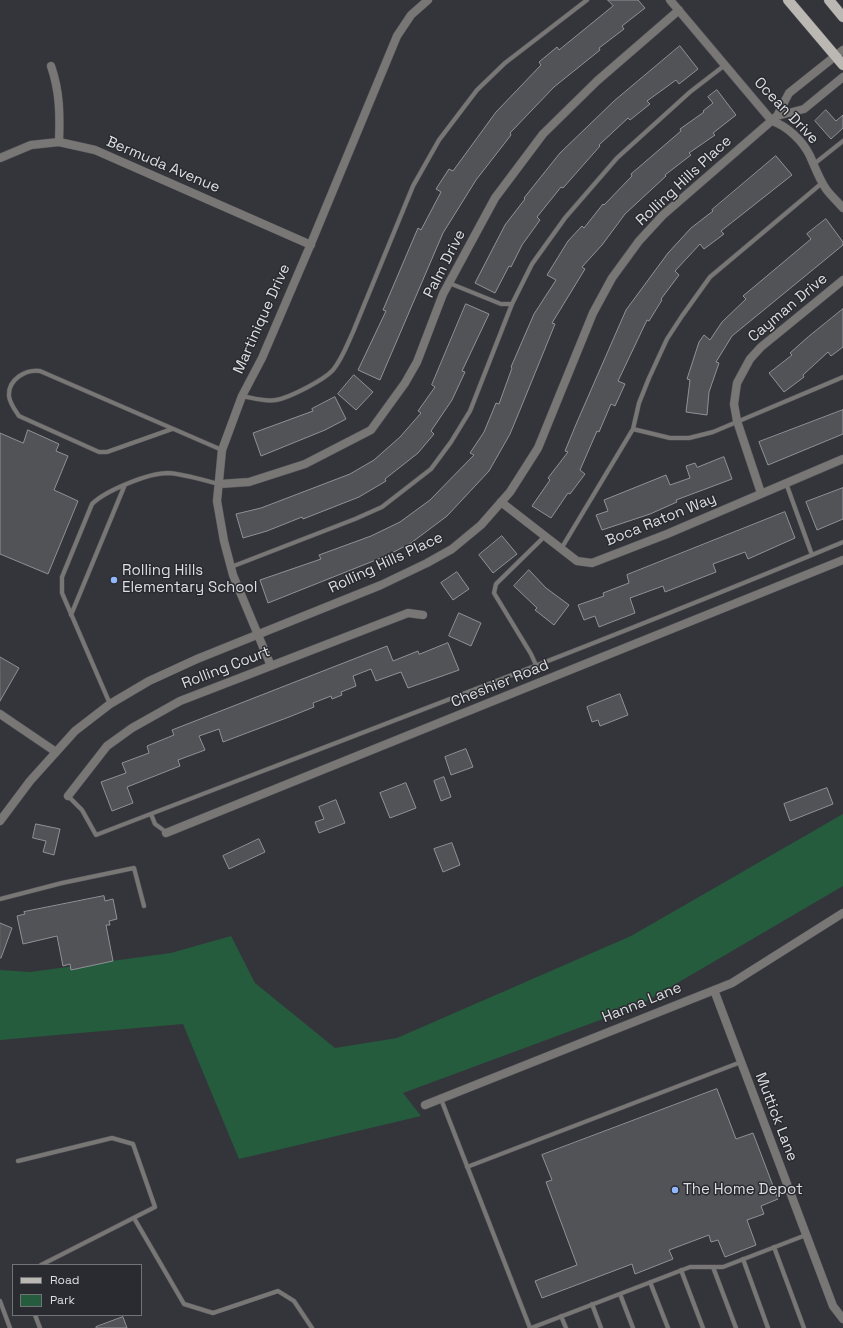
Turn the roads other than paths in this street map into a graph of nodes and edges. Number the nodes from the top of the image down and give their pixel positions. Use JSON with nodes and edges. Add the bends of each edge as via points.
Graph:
{"nodes":[{"id":1,"x":428,"y":0,"type":"edge"},
{"id":2,"x":587,"y":0,"type":"edge"},
{"id":3,"x":670,"y":0,"type":"edge"},
{"id":4,"x":788,"y":0,"type":"edge"},
{"id":5,"x":829,"y":0,"type":"edge"},
{"id":6,"x":679,"y":10,"type":"junction"},
{"id":7,"x":843,"y":17,"type":"edge"},
{"id":8,"x":839,"y":53,"type":"edge"},
{"id":9,"x":725,"y":65,"type":"junction"},
{"id":10,"x":843,"y":65,"type":"edge"},
{"id":11,"x":51,"y":66,"type":"dead end"},
{"id":12,"x":843,"y":78,"type":"edge"},
{"id":13,"x":774,"y":118,"type":"junction"},
{"id":14,"x":843,"y":141,"type":"edge"},
{"id":15,"x":59,"y":142,"type":"junction"},
{"id":16,"x":0,"y":158,"type":"edge"},
{"id":17,"x":813,"y":165,"type":"junction"},
{"id":18,"x":822,"y":182,"type":"junction"},
{"id":19,"x":843,"y":208,"type":"edge"},
{"id":20,"x":311,"y":244,"type":"junction"},
{"id":21,"x":843,"y":280,"type":"edge"},
{"id":22,"x":449,"y":283,"type":"junction"},
{"id":23,"x":512,"y":304,"type":"junction"},
{"id":24,"x":843,"y":377,"type":"edge"},
{"id":25,"x":242,"y":396,"type":"junction"},
{"id":26,"x":737,"y":421,"type":"junction"},
{"id":27,"x":172,"y":428,"type":"junction"},
{"id":28,"x":632,"y":429,"type":"junction"},
{"id":29,"x":222,"y":450,"type":"junction"},
{"id":30,"x":843,"y":459,"type":"edge"},
{"id":31,"x":786,"y":483,"type":"junction"},
{"id":32,"x":220,"y":484,"type":"junction"},
{"id":33,"x":124,"y":487,"type":"junction"},
{"id":34,"x":761,"y":493,"type":"junction"},
{"id":35,"x":501,"y":502,"type":"junction"},
{"id":36,"x":545,"y":536,"type":"junction"},
{"id":37,"x":843,"y":542,"type":"edge"},
{"id":38,"x":562,"y":549,"type":"junction"},
{"id":39,"x":812,"y":555,"type":"junction"},
{"id":40,"x":843,"y":560,"type":"edge"},
{"id":41,"x":231,"y":568,"type":"junction"},
{"id":42,"x":71,"y":615,"type":"junction"},
{"id":43,"x":423,"y":615,"type":"dead end"},
{"id":44,"x":258,"y":635,"type":"junction"},
{"id":45,"x":536,"y":665,"type":"junction"},
{"id":46,"x":271,"y":666,"type":"junction"},
{"id":47,"x":110,"y":704,"type":"junction"},
{"id":48,"x":0,"y":714,"type":"edge"},
{"id":49,"x":56,"y":752,"type":"junction"},
{"id":50,"x":68,"y":796,"type":"joint"},
{"id":51,"x":151,"y":814,"type":"junction"},
{"id":52,"x":0,"y":821,"type":"edge"},
{"id":53,"x":166,"y":833,"type":"joint"},
{"id":54,"x":0,"y":899,"type":"edge"},
{"id":55,"x":144,"y":906,"type":"dead end"},
{"id":56,"x":843,"y":913,"type":"edge"},
{"id":57,"x":714,"y":990,"type":"junction"},
{"id":58,"x":741,"y":1062,"type":"junction"},
{"id":59,"x":441,"y":1098,"type":"junction"},
{"id":60,"x":425,"y":1105,"type":"dead end"},
{"id":61,"x":18,"y":1161,"type":"dead end"},
{"id":62,"x":467,"y":1167,"type":"junction"},
{"id":63,"x":134,"y":1218,"type":"junction"},
{"id":64,"x":806,"y":1235,"type":"junction"},
{"id":65,"x":774,"y":1248,"type":"junction"},
{"id":66,"x":743,"y":1260,"type":"junction"},
{"id":67,"x":43,"y":1264,"type":"edge"},
{"id":68,"x":714,"y":1267,"type":"junction"},
{"id":69,"x":681,"y":1270,"type":"junction"},
{"id":70,"x":650,"y":1282,"type":"junction"},
{"id":71,"x":620,"y":1294,"type":"junction"},
{"id":72,"x":0,"y":1301,"type":"edge"},
{"id":73,"x":592,"y":1304,"type":"junction"},
{"id":74,"x":35,"y":1316,"type":"edge"},
{"id":75,"x":561,"y":1316,"type":"junction"},
{"id":76,"x":843,"y":1319,"type":"edge"},
{"id":77,"x":10,"y":1328,"type":"edge"},
{"id":78,"x":40,"y":1328,"type":"edge"},
{"id":79,"x":312,"y":1328,"type":"edge"},
{"id":80,"x":530,"y":1328,"type":"edge"},
{"id":81,"x":566,"y":1328,"type":"edge"},
{"id":82,"x":601,"y":1328,"type":"edge"},
{"id":83,"x":633,"y":1328,"type":"edge"},
{"id":84,"x":668,"y":1328,"type":"edge"},
{"id":85,"x":703,"y":1328,"type":"edge"},
{"id":86,"x":736,"y":1328,"type":"edge"},
{"id":87,"x":768,"y":1328,"type":"edge"},
{"id":88,"x":804,"y":1328,"type":"edge"}],
"edges":[{"from":1,"to":20,"type":"street","name":"Martinique Drive","via":[[411,15],[397,36]]},
{"from":2,"to":25,"type":"lane","via":[[505,63],[478,90],[439,140],[413,186],[353,332],[332,371],[320,381],[277,400]]},
{"from":3,"to":6,"type":"street","name":"Ocean Drive"},
{"from":4,"to":8,"type":"main road"},
{"from":5,"to":7,"type":"main road"},
{"from":6,"to":9,"type":"street","name":"Ocean Drive"},
{"from":6,"to":22,"type":"street","name":"Palm Drive","via":[[597,82],[543,134],[495,198]]},
{"from":8,"to":10,"type":"main road"},
{"from":8,"to":13,"type":"street","name":"Rolling Hills Place","via":[[789,93]]},
{"from":9,"to":13,"type":"street","name":"Ocean Drive"},
{"from":9,"to":23,"type":"lane","via":[[690,92],[617,158],[590,187],[564,218],[532,264]]},
{"from":11,"to":15,"type":"street","via":[[58,85],[60,104]]},
{"from":12,"to":13,"type":"street","name":"Rolling Hills Place","via":[[804,109]]},
{"from":13,"to":17,"type":"street","name":"Ocean Drive","via":[[809,154]]},
{"from":13,"to":35,"type":"street","name":"Rolling Hills Place","via":[[663,215],[639,241],[612,278],[593,313],[538,448]]},
{"from":14,"to":17,"type":"lane"},
{"from":15,"to":16,"type":"street","name":"Bermuda Avenue","via":[[31,145]]},
{"from":15,"to":20,"type":"street","name":"Bermuda Avenue","via":[[95,150]]},
{"from":17,"to":18,"type":"street","name":"Ocean Drive"},
{"from":18,"to":19,"type":"street","name":"Ocean Drive"},
{"from":18,"to":28,"type":"lane","via":[[710,277],[667,339],[639,403]]},
{"from":20,"to":25,"type":"street","name":"Martinique Drive","via":[[262,358]]},
{"from":21,"to":26,"type":"street","name":"Cayman Drive","via":[[761,347],[750,359],[737,383],[734,404]]},
{"from":22,"to":23,"type":"lane","via":[[501,304]]},
{"from":22,"to":32,"type":"street","name":"Palm Drive","via":[[417,362],[371,430],[299,466],[249,482]]},
{"from":23,"to":41,"type":"lane","via":[[470,411],[431,469],[382,506]]},
{"from":24,"to":26,"type":"lane"},
{"from":25,"to":29,"type":"street","name":"Martinique Drive"},
{"from":26,"to":28,"type":"lane","via":[[713,432],[689,438],[670,438]]},
{"from":26,"to":34,"type":"street","name":"Cayman Drive"},
{"from":27,"to":27,"type":"lane","via":[[40,371],[31,370],[20,375],[12,384],[9,395],[12,406],[19,416],[99,452],[107,452]]},
{"from":27,"to":29,"type":"lane"},
{"from":28,"to":38,"type":"lane"},
{"from":29,"to":32,"type":"street","name":"Martinique Drive"},
{"from":30,"to":31,"type":"street","name":"Boca Raton Way"},
{"from":31,"to":34,"type":"street","name":"Boca Raton Way"},
{"from":31,"to":39,"type":"lane"},
{"from":32,"to":33,"type":"lane","via":[[168,473],[153,475]]},
{"from":32,"to":41,"type":"street","name":"Martinique Drive","via":[[217,501]]},
{"from":33,"to":42,"type":"lane"},
{"from":33,"to":42,"type":"lane","via":[[100,496],[92,504],[62,577],[62,593]]},
{"from":34,"to":38,"type":"street","name":"Boca Raton Way","via":[[592,563],[577,561]]},
{"from":35,"to":36,"type":"street","name":"Boca Raton Way"},
{"from":35,"to":44,"type":"street","name":"Rolling Hills Place","via":[[481,525],[452,549],[427,563],[381,585]]},
{"from":36,"to":38,"type":"street","name":"Boca Raton Way"},
{"from":36,"to":45,"type":"lane","via":[[496,584],[494,592]]},
{"from":37,"to":39,"type":"lane"},
{"from":39,"to":45,"type":"lane"},
{"from":40,"to":53,"type":"street","name":"Cheshier Road"},
{"from":41,"to":44,"type":"street","name":"Martinique Drive"},
{"from":42,"to":47,"type":"lane"},
{"from":43,"to":46,"type":"street","name":"Rolling Court","via":[[408,613]]},
{"from":44,"to":46,"type":"street","name":"Martinique Drive"},
{"from":44,"to":47,"type":"street","name":"Rolling Hills Place","via":[[156,678]]},
{"from":45,"to":51,"type":"lane"},
{"from":46,"to":50,"type":"street","name":"Rolling Court","via":[[180,701],[132,728],[107,746]]},
{"from":47,"to":49,"type":"street","name":"Rolling Hills Place","via":[[74,731]]},
{"from":48,"to":49,"type":"street"},
{"from":49,"to":52,"type":"street","name":"Rolling Hills Place"},
{"from":50,"to":51,"type":"lane","via":[[82,810],[96,835]]},
{"from":51,"to":53,"type":"lane","via":[[155,824]]},
{"from":54,"to":55,"type":"lane","via":[[134,868]]},
{"from":56,"to":57,"type":"street","name":"Hanna Lane","via":[[732,983]]},
{"from":57,"to":58,"type":"street","name":"Muttick Lane"},
{"from":57,"to":59,"type":"street","name":"Hanna Lane"},
{"from":58,"to":62,"type":"lane"},
{"from":58,"to":64,"type":"street","name":"Muttick Lane"},
{"from":59,"to":60,"type":"street","name":"Hanna Lane"},
{"from":59,"to":62,"type":"lane"},
{"from":61,"to":63,"type":"lane","via":[[112,1138],[133,1144],[155,1207]]},
{"from":62,"to":80,"type":"lane"},
{"from":63,"to":67,"type":"lane"},
{"from":63,"to":79,"type":"lane","via":[[184,1304],[213,1313],[278,1291],[294,1301]]},
{"from":64,"to":65,"type":"lane"},
{"from":64,"to":76,"type":"street","name":"Muttick Lane","via":[[833,1306]]},
{"from":65,"to":66,"type":"lane"},
{"from":65,"to":88,"type":"lane"},
{"from":66,"to":68,"type":"lane","via":[[723,1267]]},
{"from":66,"to":87,"type":"lane"},
{"from":68,"to":69,"type":"lane","via":[[690,1267]]},
{"from":68,"to":86,"type":"lane"},
{"from":69,"to":70,"type":"lane"},
{"from":69,"to":85,"type":"lane"},
{"from":70,"to":71,"type":"lane"},
{"from":70,"to":84,"type":"lane"},
{"from":71,"to":73,"type":"lane"},
{"from":71,"to":83,"type":"lane"},
{"from":72,"to":77,"type":"lane"},
{"from":73,"to":75,"type":"lane"},
{"from":73,"to":82,"type":"lane"},
{"from":74,"to":78,"type":"lane"},
{"from":75,"to":80,"type":"lane"},
{"from":75,"to":81,"type":"lane"}]}
